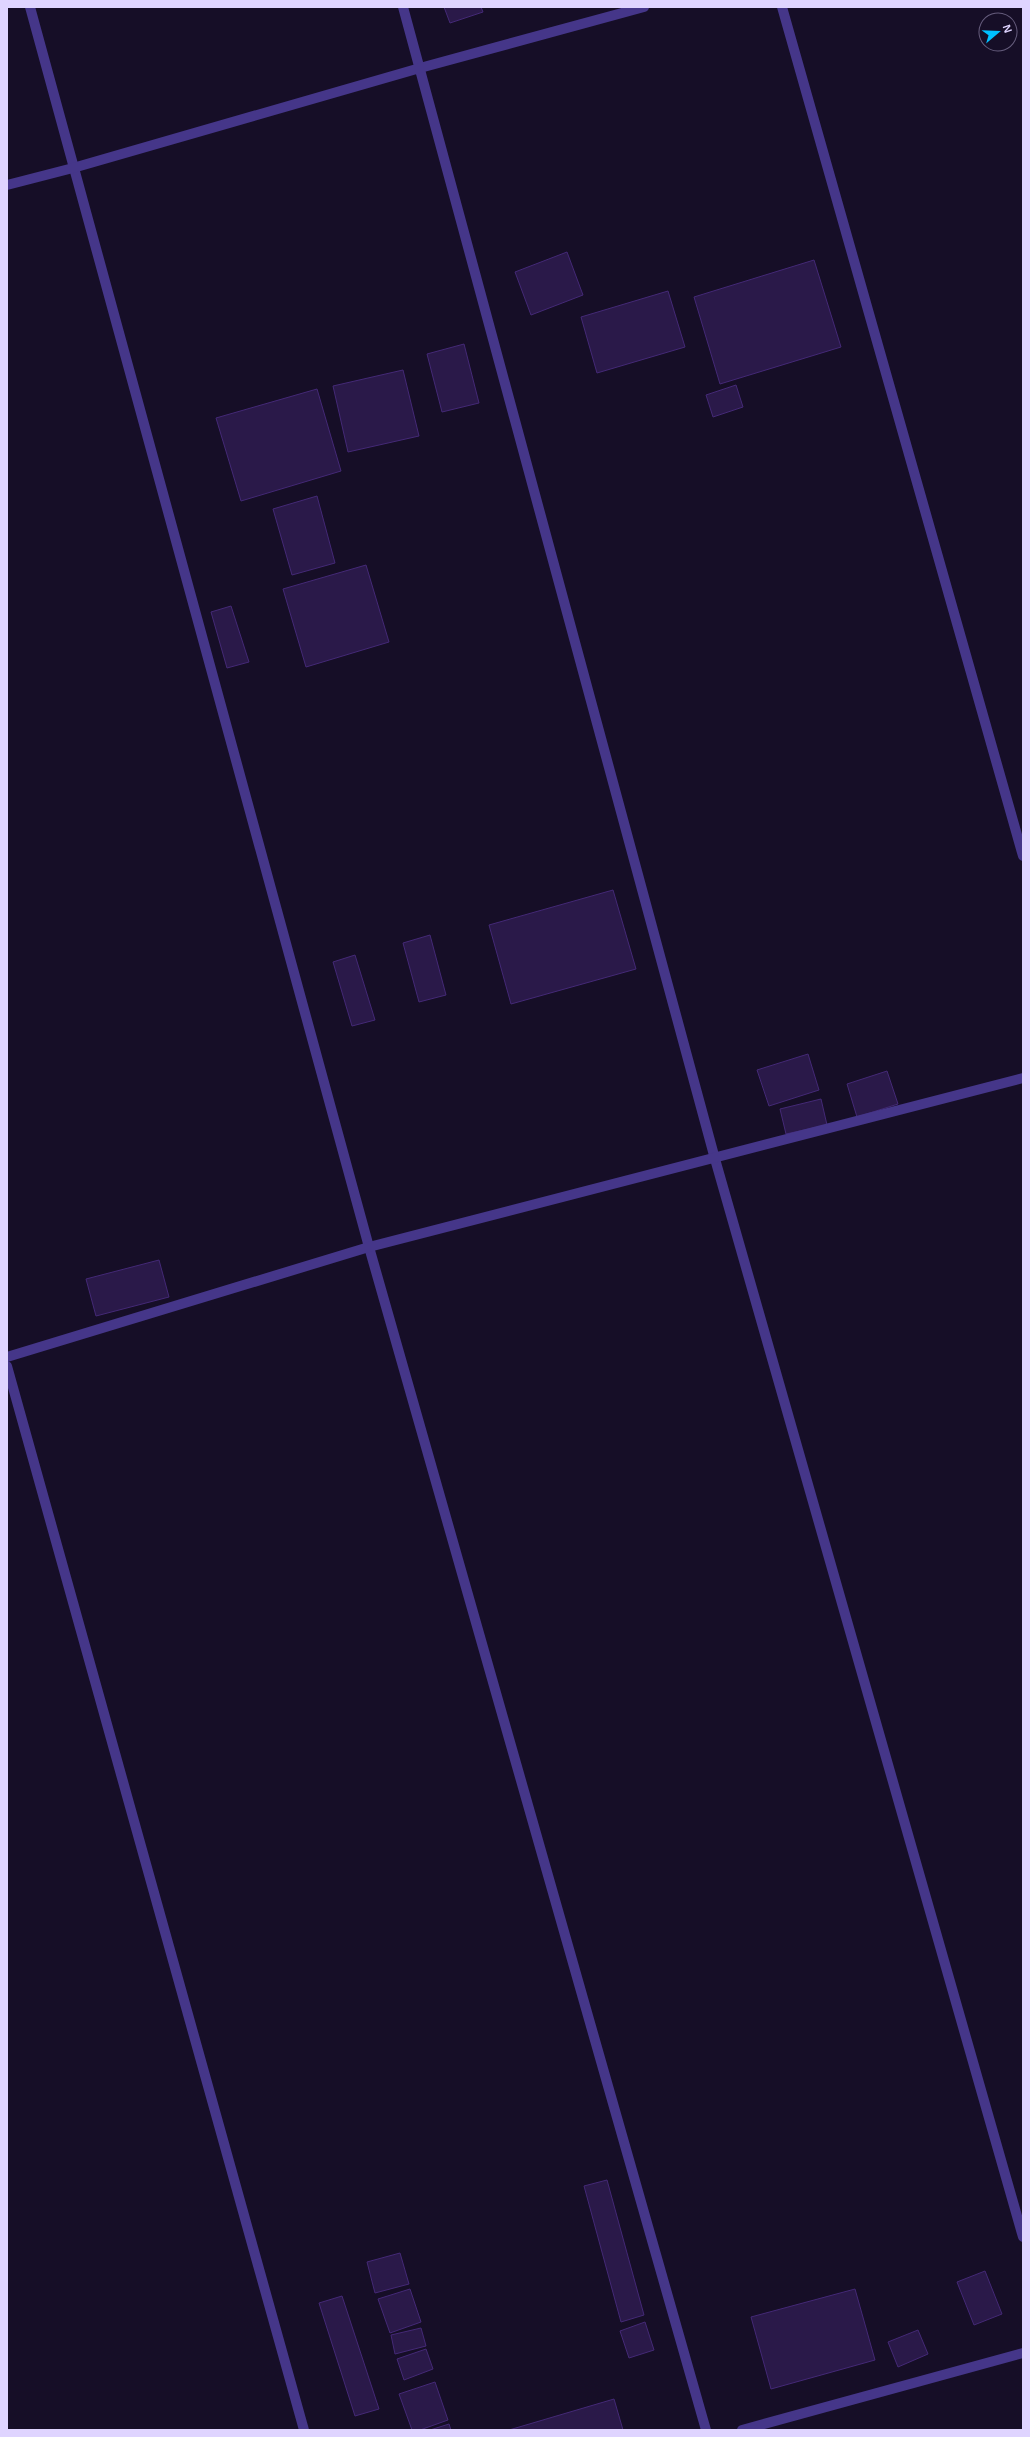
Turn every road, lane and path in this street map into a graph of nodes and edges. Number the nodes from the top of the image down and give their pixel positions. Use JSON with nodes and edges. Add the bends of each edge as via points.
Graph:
{"nodes":[{"id":1,"x":30,"y":7,"type":"edge"},
{"id":2,"x":403,"y":7,"type":"edge"},
{"id":3,"x":644,"y":7,"type":"edge"},
{"id":4,"x":782,"y":7,"type":"edge"},
{"id":5,"x":420,"y":68,"type":"junction"},
{"id":6,"x":73,"y":168,"type":"junction"},
{"id":7,"x":7,"y":185,"type":"edge"},
{"id":8,"x":1023,"y":856,"type":"edge"},
{"id":9,"x":1023,"y":1078,"type":"edge"},
{"id":10,"x":715,"y":1159,"type":"junction"},
{"id":11,"x":369,"y":1247,"type":"junction"},
{"id":12,"x":7,"y":1357,"type":"edge"},
{"id":13,"x":7,"y":1366,"type":"edge"},
{"id":14,"x":1023,"y":2237,"type":"edge"},
{"id":15,"x":1023,"y":2353,"type":"edge"},
{"id":16,"x":304,"y":2430,"type":"edge"},
{"id":17,"x":706,"y":2430,"type":"edge"},
{"id":18,"x":742,"y":2430,"type":"edge"}],
"edges":[{"from":1,"to":6,"type":"street"},
{"from":2,"to":5,"type":"street"},
{"from":3,"to":5,"type":"street"},
{"from":4,"to":8,"type":"street"},
{"from":5,"to":6,"type":"street"},
{"from":5,"to":10,"type":"street"},
{"from":6,"to":7,"type":"street"},
{"from":6,"to":11,"type":"street"},
{"from":9,"to":10,"type":"street"},
{"from":10,"to":11,"type":"street"},
{"from":10,"to":14,"type":"street"},
{"from":11,"to":12,"type":"street"},
{"from":11,"to":17,"type":"street"},
{"from":13,"to":16,"type":"street"},
{"from":15,"to":18,"type":"street"}]}
